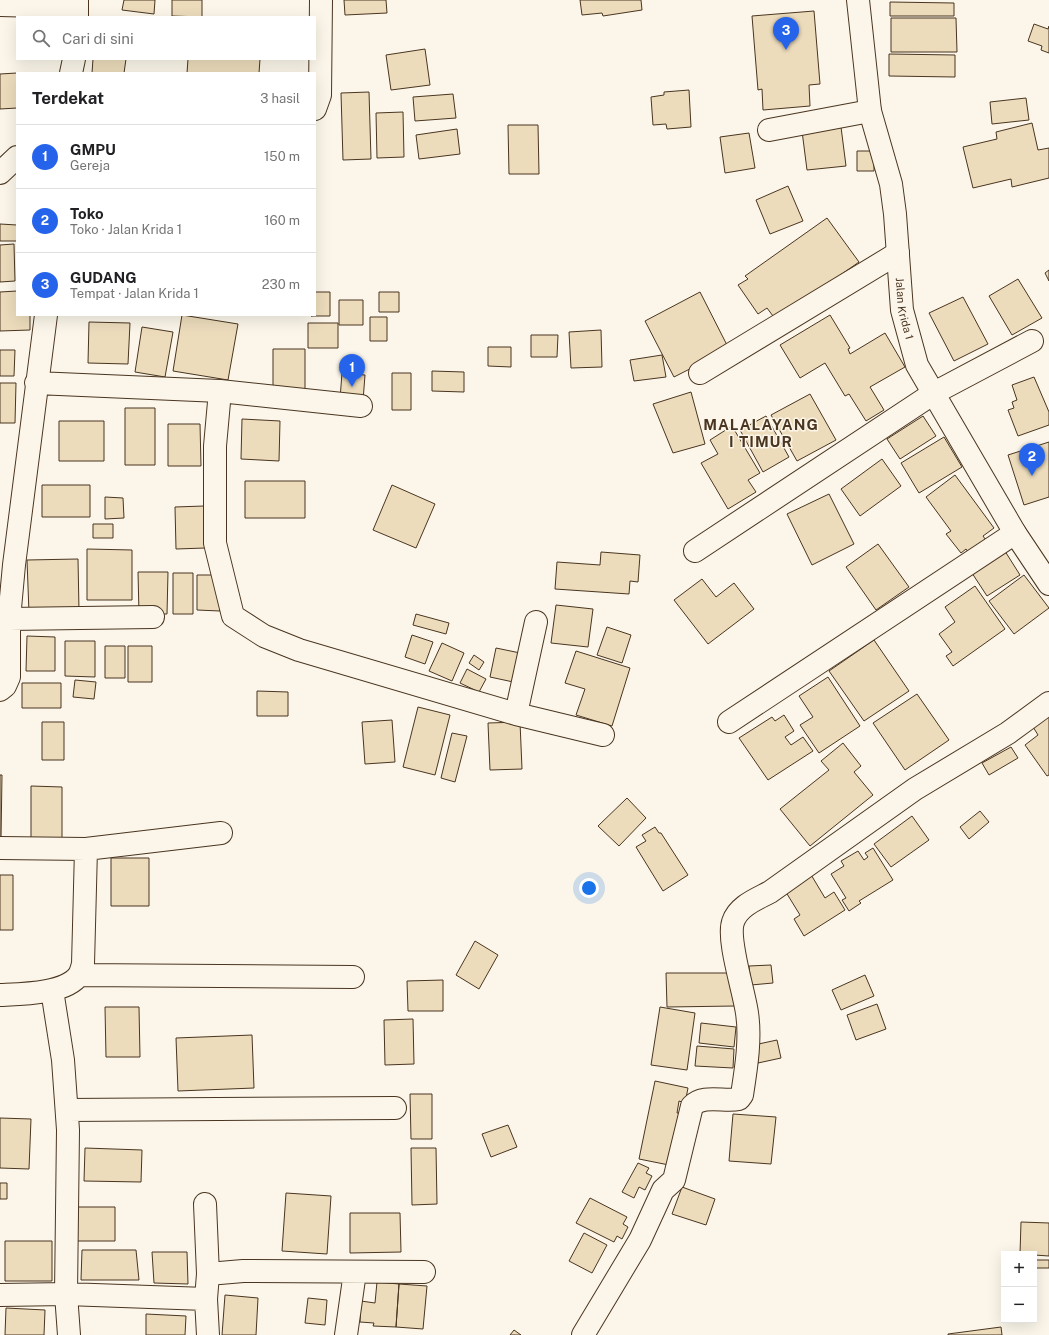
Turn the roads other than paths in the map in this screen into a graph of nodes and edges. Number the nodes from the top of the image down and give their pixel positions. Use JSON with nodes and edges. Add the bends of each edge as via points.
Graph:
{"nodes":[{"id":1,"x":321,"y":0,"type":"edge"},
{"id":2,"x":858,"y":0,"type":"edge"},
{"id":3,"x":0,"y":5,"type":"edge"},
{"id":4,"x":77,"y":8,"type":"edge"},
{"id":5,"x":74,"y":60,"type":"edge"},
{"id":6,"x":71,"y":72,"type":"edge"},
{"id":7,"x":316,"y":106,"type":"edge"},
{"id":8,"x":870,"y":111,"type":"junction"},
{"id":9,"x":769,"y":130,"type":"dead end"},
{"id":10,"x":16,"y":157,"type":"edge"},
{"id":11,"x":0,"y":173,"type":"edge"},
{"id":12,"x":898,"y":253,"type":"junction"},
{"id":13,"x":46,"y":316,"type":"edge"},
{"id":14,"x":1032,"y":341,"type":"dead end"},
{"id":15,"x":700,"y":373,"type":"dead end"},
{"id":16,"x":36,"y":383,"type":"junction"},
{"id":17,"x":220,"y":391,"type":"junction"},
{"id":18,"x":934,"y":393,"type":"junction"},
{"id":19,"x":361,"y":406,"type":"dead end"},
{"id":20,"x":1015,"y":533,"type":"junction"},
{"id":21,"x":695,"y":551,"type":"dead end"},
{"id":22,"x":7,"y":564,"type":"edge"},
{"id":23,"x":1049,"y":584,"type":"edge"},
{"id":24,"x":153,"y":617,"type":"dead end"},
{"id":25,"x":9,"y":619,"type":"junction"},
{"id":26,"x":536,"y":622,"type":"dead end"},
{"id":27,"x":0,"y":690,"type":"edge"},
{"id":28,"x":1049,"y":703,"type":"edge"},
{"id":29,"x":516,"y":714,"type":"junction"},
{"id":30,"x":729,"y":722,"type":"dead end"},
{"id":31,"x":603,"y":735,"type":"dead end"},
{"id":32,"x":221,"y":833,"type":"dead end"},
{"id":33,"x":0,"y":848,"type":"edge"},
{"id":34,"x":86,"y":849,"type":"junction"},
{"id":35,"x":79,"y":975,"type":"junction"},
{"id":36,"x":353,"y":977,"type":"dead end"},
{"id":37,"x":52,"y":990,"type":"junction"},
{"id":38,"x":0,"y":995,"type":"edge"},
{"id":39,"x":395,"y":1108,"type":"dead end"},
{"id":40,"x":66,"y":1110,"type":"junction"},
{"id":41,"x":205,"y":1204,"type":"dead end"},
{"id":42,"x":355,"y":1272,"type":"junction"},
{"id":43,"x":424,"y":1272,"type":"dead end"},
{"id":44,"x":208,"y":1274,"type":"junction"},
{"id":45,"x":66,"y":1294,"type":"junction"},
{"id":46,"x":0,"y":1295,"type":"edge"},
{"id":47,"x":206,"y":1299,"type":"junction"},
{"id":48,"x":69,"y":1335,"type":"edge"},
{"id":49,"x":208,"y":1335,"type":"edge"},
{"id":50,"x":346,"y":1335,"type":"edge"},
{"id":51,"x":583,"y":1335,"type":"edge"}],
"edges":[{"from":1,"to":7,"type":"street","via":[[320,96]]},
{"from":2,"to":8,"type":"street","name":"Jalan Krida 1"},
{"from":3,"to":4,"type":"street"},
{"from":5,"to":6,"type":"street"},
{"from":8,"to":9,"type":"street"},
{"from":8,"to":12,"type":"street","name":"Jalan Krida 1","via":[[891,184]]},
{"from":10,"to":11,"type":"street"},
{"from":12,"to":15,"type":"street"},
{"from":12,"to":18,"type":"street","name":"Jalan Krida 1","via":[[905,324],[917,365]]},
{"from":13,"to":16,"type":"street"},
{"from":14,"to":18,"type":"street"},
{"from":16,"to":17,"type":"street"},
{"from":16,"to":22,"type":"street"},
{"from":17,"to":19,"type":"street"},
{"from":17,"to":29,"type":"street","via":[[215,446],[215,543],[233,616],[264,636],[299,650]]},
{"from":18,"to":20,"type":"street","name":"Jalan Krida 1"},
{"from":18,"to":21,"type":"street"},
{"from":20,"to":23,"type":"street","name":"Jalan Krida 1"},
{"from":20,"to":30,"type":"street"},
{"from":22,"to":25,"type":"street"},
{"from":24,"to":25,"type":"street"},
{"from":25,"to":27,"type":"street","via":[[9,677]]},
{"from":26,"to":29,"type":"street"},
{"from":28,"to":51,"type":"street","via":[[1008,733],[915,790],[770,892],[746,905],[736,916],[731,937],[747,1013],[748,1032],[742,1095],[739,1099],[733,1100],[702,1099],[692,1106],[674,1180],[663,1190],[640,1240]]},
{"from":29,"to":31,"type":"street"},
{"from":32,"to":34,"type":"street"},
{"from":33,"to":34,"type":"street"},
{"from":34,"to":35,"type":"street","via":[[83,964]]},
{"from":35,"to":36,"type":"street"},
{"from":35,"to":37,"type":"street","via":[[68,984]]},
{"from":37,"to":38,"type":"street"},
{"from":37,"to":40,"type":"street","via":[[63,1060]]},
{"from":39,"to":40,"type":"street"},
{"from":40,"to":45,"type":"street"},
{"from":41,"to":44,"type":"street"},
{"from":42,"to":43,"type":"street"},
{"from":42,"to":44,"type":"street","via":[[243,1271]]},
{"from":42,"to":50,"type":"street"},
{"from":44,"to":47,"type":"street"},
{"from":45,"to":46,"type":"street"},
{"from":45,"to":47,"type":"street"},
{"from":45,"to":48,"type":"street"},
{"from":47,"to":49,"type":"street"}]}
